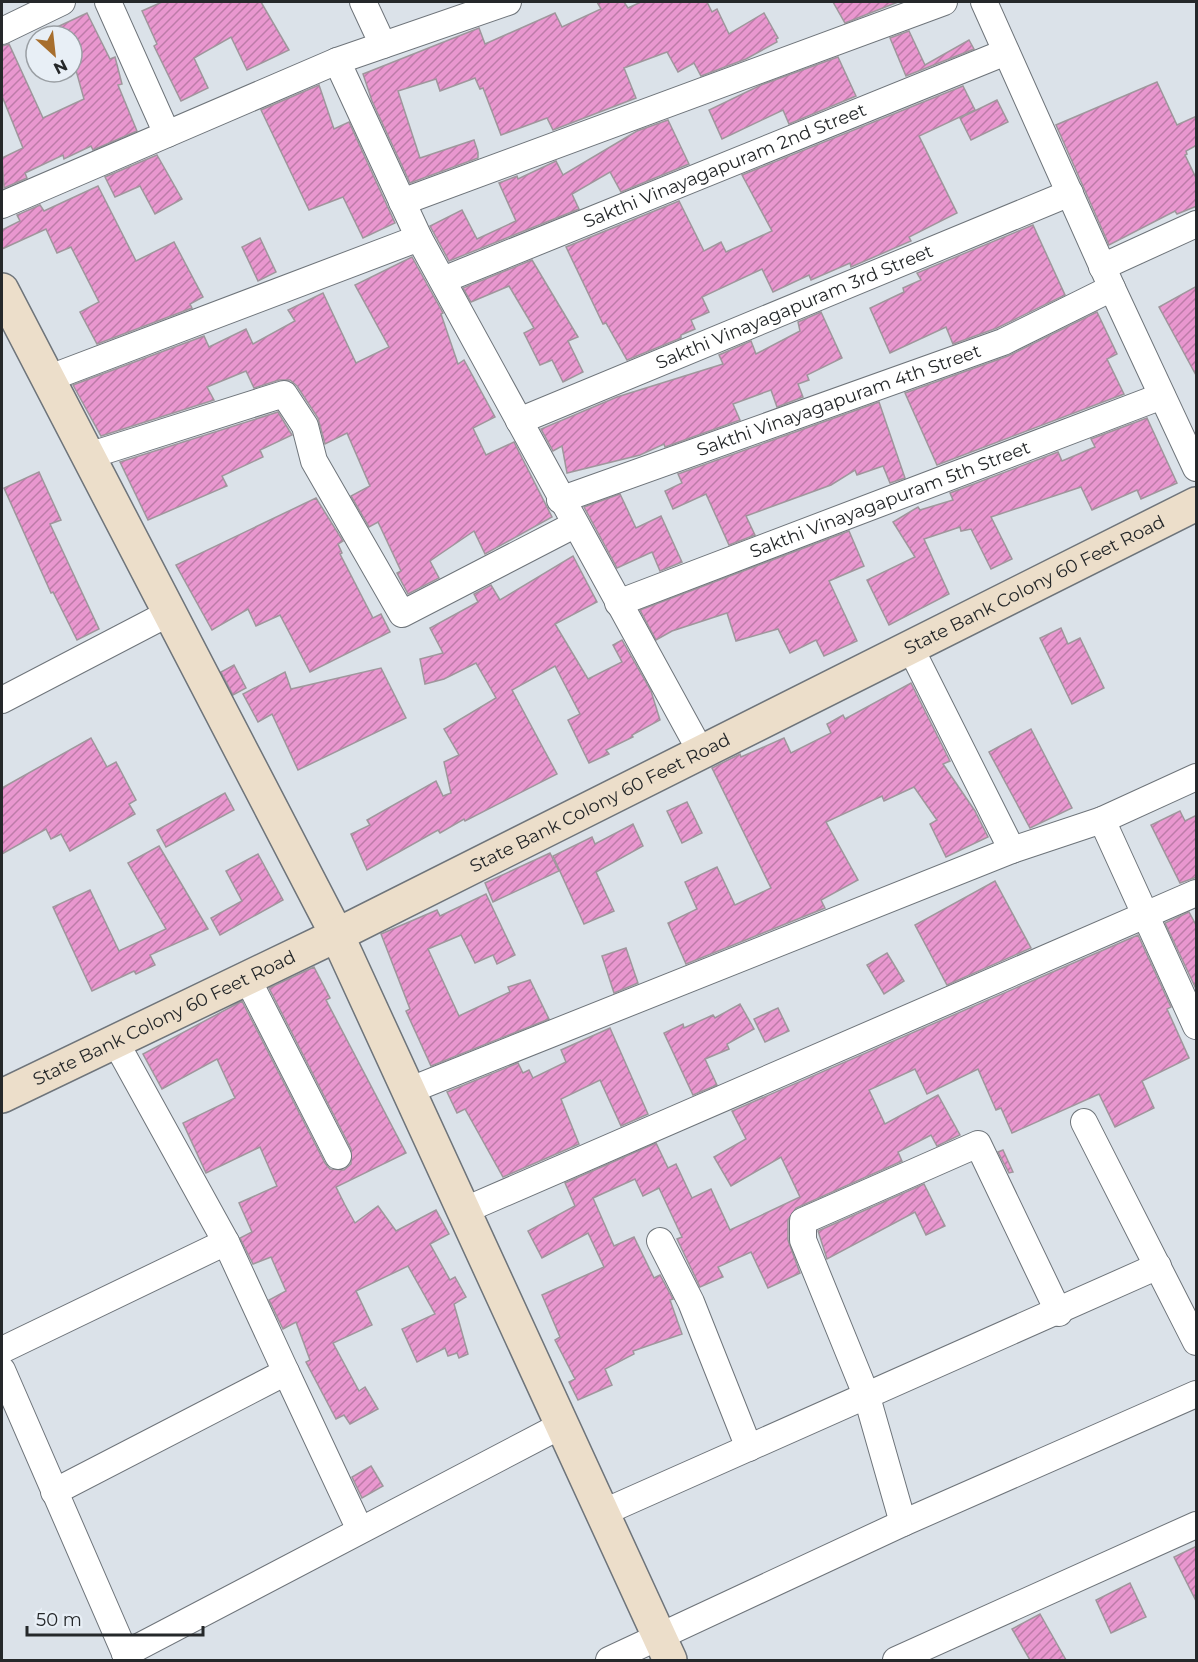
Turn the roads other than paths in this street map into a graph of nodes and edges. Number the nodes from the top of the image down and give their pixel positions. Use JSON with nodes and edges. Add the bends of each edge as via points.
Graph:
{"nodes":[{"id":1,"x":62,"y":2,"type":"edge"},
{"id":2,"x":108,"y":2,"type":"edge"},
{"id":3,"x":363,"y":2,"type":"edge"},
{"id":4,"x":508,"y":2,"type":"edge"},
{"id":5,"x":944,"y":2,"type":"edge"},
{"id":6,"x":984,"y":2,"type":"edge"},
{"id":7,"x":2,"y":31,"type":"edge"},
{"id":8,"x":384,"y":45,"type":"junction"},
{"id":9,"x":1006,"y":52,"type":"junction"},
{"id":10,"x":338,"y":61,"type":"junction"},
{"id":11,"x":167,"y":134,"type":"junction"},
{"id":12,"x":1070,"y":193,"type":"junction"},
{"id":13,"x":402,"y":202,"type":"junction"},
{"id":14,"x":2,"y":205,"type":"edge"},
{"id":15,"x":1197,"y":224,"type":"edge"},
{"id":16,"x":418,"y":238,"type":"junction"},
{"id":17,"x":1107,"y":278,"type":"junction"},
{"id":18,"x":443,"y":280,"type":"junction"},
{"id":19,"x":2,"y":290,"type":"edge"},
{"id":20,"x":47,"y":378,"type":"junction"},
{"id":21,"x":1162,"y":396,"type":"junction"},
{"id":22,"x":519,"y":421,"type":"junction"},
{"id":23,"x":87,"y":456,"type":"junction"},
{"id":24,"x":1197,"y":468,"type":"edge"},
{"id":25,"x":560,"y":500,"type":"junction"},
{"id":26,"x":1197,"y":504,"type":"edge"},
{"id":27,"x":574,"y":525,"type":"junction"},
{"id":28,"x":618,"y":603,"type":"junction"},
{"id":29,"x":169,"y":613,"type":"junction"},
{"id":30,"x":911,"y":649,"type":"junction"},
{"id":31,"x":2,"y":700,"type":"edge"},
{"id":32,"x":701,"y":752,"type":"junction"},
{"id":33,"x":1197,"y":777,"type":"edge"},
{"id":34,"x":1102,"y":820,"type":"junction"},
{"id":35,"x":1012,"y":850,"type":"junction"},
{"id":36,"x":1197,"y":893,"type":"edge"},
{"id":37,"x":1146,"y":915,"type":"junction"},
{"id":38,"x":337,"y":935,"type":"junction"},
{"id":39,"x":247,"y":978,"type":"junction"},
{"id":40,"x":1191,"y":1000,"type":"edge"},
{"id":41,"x":1197,"y":1026,"type":"edge"},
{"id":42,"x":116,"y":1041,"type":"junction"},
{"id":43,"x":408,"y":1091,"type":"junction"},
{"id":44,"x":2,"y":1096,"type":"edge"},
{"id":45,"x":1083,"y":1122,"type":"dead end"},
{"id":46,"x":338,"y":1156,"type":"dead end"},
{"id":47,"x":463,"y":1211,"type":"junction"},
{"id":48,"x":660,"y":1241,"type":"dead end"},
{"id":49,"x":226,"y":1242,"type":"junction"},
{"id":50,"x":1158,"y":1266,"type":"junction"},
{"id":51,"x":1059,"y":1313,"type":"junction"},
{"id":52,"x":1197,"y":1342,"type":"edge"},
{"id":53,"x":2,"y":1350,"type":"edge"},
{"id":54,"x":2,"y":1370,"type":"edge"},
{"id":55,"x":286,"y":1372,"type":"junction"},
{"id":56,"x":1197,"y":1394,"type":"edge"},
{"id":57,"x":867,"y":1397,"type":"junction"},
{"id":58,"x":562,"y":1425,"type":"junction"},
{"id":59,"x":749,"y":1448,"type":"junction"},
{"id":60,"x":54,"y":1492,"type":"junction"},
{"id":61,"x":603,"y":1513,"type":"junction"},
{"id":62,"x":903,"y":1523,"type":"junction"},
{"id":63,"x":1197,"y":1525,"type":"edge"},
{"id":64,"x":360,"y":1530,"type":"junction"},
{"id":65,"x":665,"y":1648,"type":"edge"},
{"id":66,"x":126,"y":1657,"type":"edge"},
{"id":67,"x":609,"y":1660,"type":"edge"},
{"id":68,"x":896,"y":1660,"type":"edge"}],
"edges":[{"from":1,"to":7,"type":"street"},
{"from":2,"to":11,"type":"street"},
{"from":3,"to":8,"type":"street"},
{"from":4,"to":8,"type":"street"},
{"from":5,"to":13,"type":"street"},
{"from":6,"to":9,"type":"street"},
{"from":8,"to":10,"type":"street"},
{"from":9,"to":12,"type":"street"},
{"from":9,"to":18,"type":"street","name":"Sakthi Vinayagapuram 2nd Street"},
{"from":10,"to":11,"type":"street"},
{"from":10,"to":13,"type":"street"},
{"from":11,"to":14,"type":"street"},
{"from":12,"to":17,"type":"street"},
{"from":12,"to":22,"type":"street","name":"Sakthi Vinayagapuram 3rd Street"},
{"from":13,"to":16,"type":"street"},
{"from":15,"to":17,"type":"street","name":"Sakthi Vinayagapuram 4th Street"},
{"from":16,"to":18,"type":"street"},
{"from":16,"to":20,"type":"street"},
{"from":17,"to":21,"type":"street"},
{"from":17,"to":25,"type":"street","name":"Sakthi Vinayagapuram 4th Street","via":[[1003,342]]},
{"from":18,"to":22,"type":"street"},
{"from":19,"to":20,"type":"street"},
{"from":20,"to":23,"type":"street"},
{"from":21,"to":24,"type":"street"},
{"from":21,"to":28,"type":"street","name":"Sakthi Vinayagapuram 5th Street"},
{"from":22,"to":25,"type":"street"},
{"from":23,"to":27,"type":"street","via":[[284,393],[305,426],[314,461],[402,614]]},
{"from":23,"to":29,"type":"street"},
{"from":25,"to":27,"type":"street"},
{"from":26,"to":30,"type":"street","name":"State Bank Colony 60 Feet Road"},
{"from":27,"to":28,"type":"street"},
{"from":28,"to":32,"type":"street"},
{"from":29,"to":31,"type":"street"},
{"from":29,"to":38,"type":"street"},
{"from":30,"to":32,"type":"street","name":"State Bank Colony 60 Feet Road"},
{"from":30,"to":35,"type":"street"},
{"from":32,"to":38,"type":"street","name":"State Bank Colony 60 Feet Road"},
{"from":33,"to":34,"type":"street"},
{"from":34,"to":35,"type":"street"},
{"from":34,"to":37,"type":"street"},
{"from":35,"to":43,"type":"street"},
{"from":36,"to":37,"type":"street"},
{"from":37,"to":40,"type":"street"},
{"from":37,"to":47,"type":"street"},
{"from":38,"to":39,"type":"street","name":"State Bank Colony 60 Feet Road"},
{"from":38,"to":43,"type":"street"},
{"from":39,"to":42,"type":"street","name":"State Bank Colony 60 Feet Road"},
{"from":39,"to":46,"type":"street"},
{"from":40,"to":41,"type":"street"},
{"from":42,"to":44,"type":"street","name":"State Bank Colony 60 Feet Road"},
{"from":42,"to":49,"type":"street"},
{"from":43,"to":47,"type":"street"},
{"from":45,"to":50,"type":"street"},
{"from":47,"to":58,"type":"street"},
{"from":48,"to":59,"type":"street","via":[[691,1302]]},
{"from":49,"to":53,"type":"street"},
{"from":49,"to":55,"type":"street"},
{"from":50,"to":51,"type":"street"},
{"from":50,"to":52,"type":"street"},
{"from":51,"to":57,"type":"street"},
{"from":51,"to":57,"type":"street","via":[[978,1144],[803,1221],[803,1240]]},
{"from":54,"to":60,"type":"street"},
{"from":55,"to":60,"type":"street"},
{"from":55,"to":64,"type":"street"},
{"from":56,"to":62,"type":"street"},
{"from":57,"to":59,"type":"street"},
{"from":57,"to":62,"type":"street"},
{"from":58,"to":61,"type":"street"},
{"from":58,"to":64,"type":"street"},
{"from":59,"to":61,"type":"street"},
{"from":60,"to":66,"type":"street"},
{"from":61,"to":65,"type":"street"},
{"from":62,"to":65,"type":"street"},
{"from":63,"to":68,"type":"street"},
{"from":64,"to":66,"type":"street"},
{"from":65,"to":67,"type":"street"}]}
